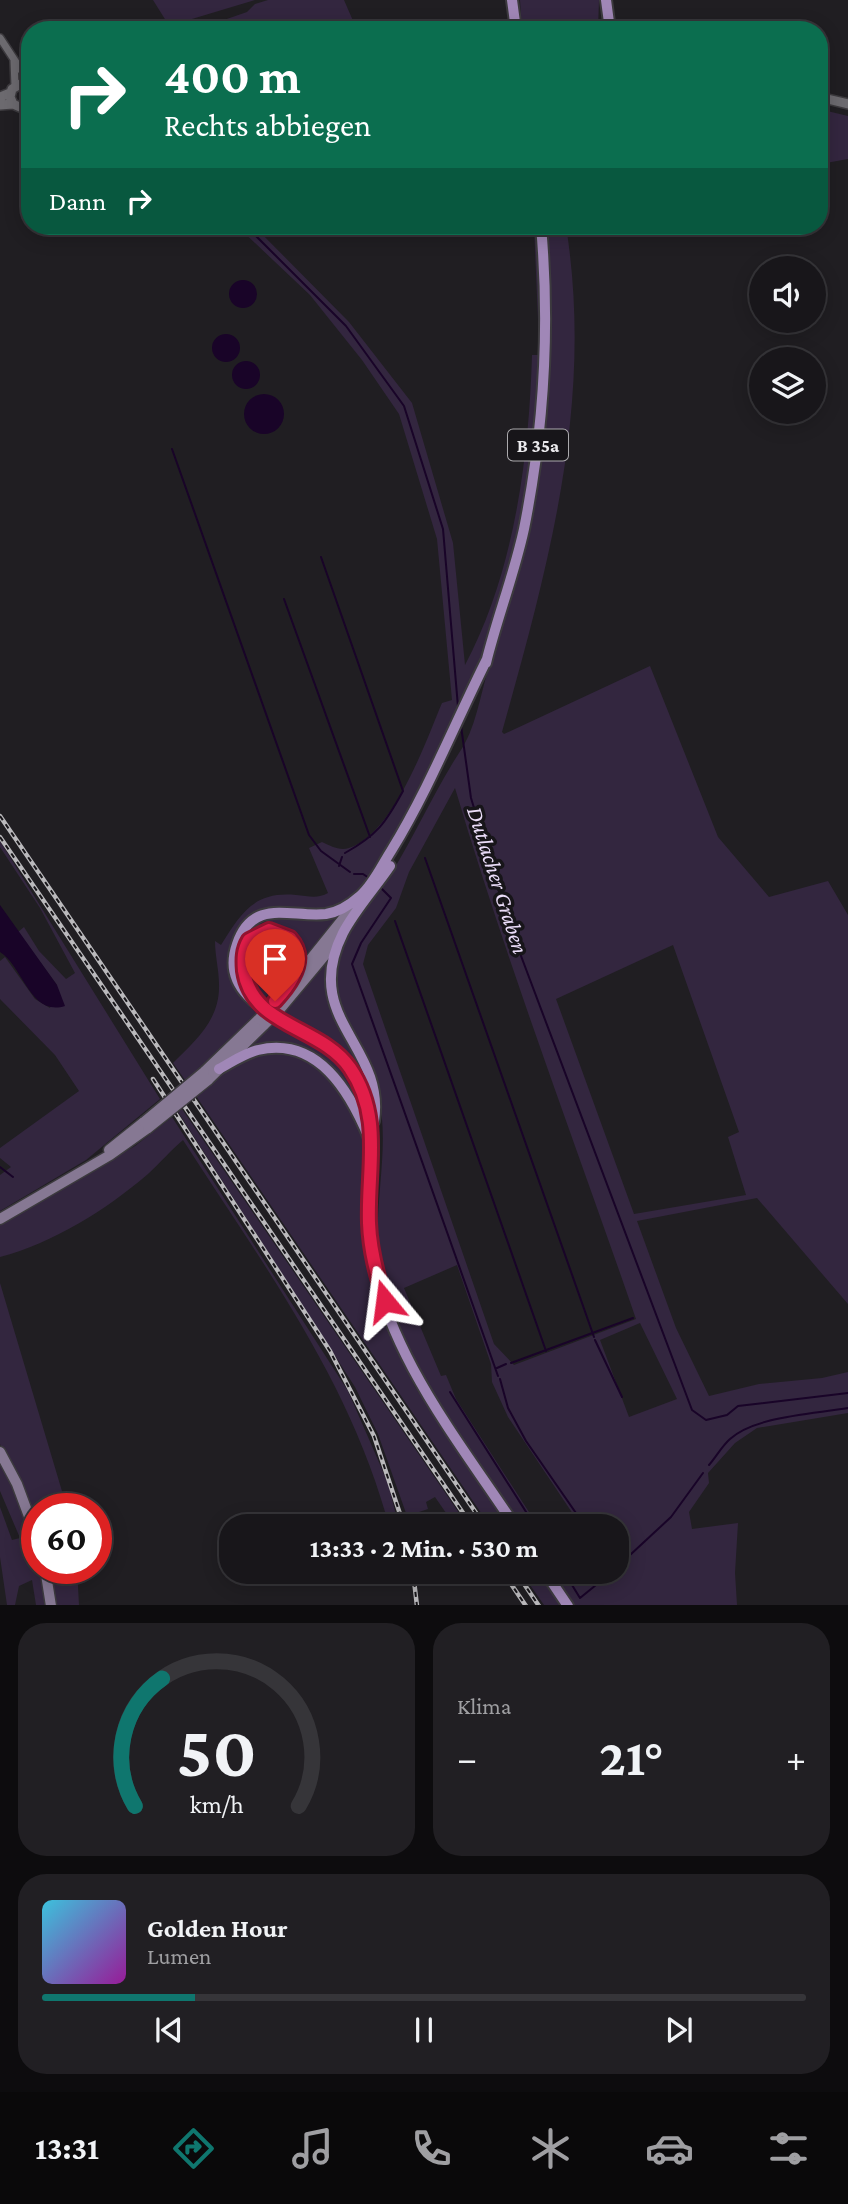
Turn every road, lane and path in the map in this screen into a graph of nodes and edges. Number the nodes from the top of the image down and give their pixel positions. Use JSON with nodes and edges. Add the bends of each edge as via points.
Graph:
{"nodes":[{"id":1,"x":512,"y":0,"type":"edge"},
{"id":2,"x":606,"y":0,"type":"edge"},
{"id":3,"x":515,"y":21,"type":"edge"},
{"id":4,"x":608,"y":21,"type":"edge"},
{"id":5,"x":0,"y":38,"type":"edge"},
{"id":6,"x":14,"y":60,"type":"junction"},
{"id":7,"x":21,"y":72,"type":"edge"},
{"id":8,"x":21,"y":87,"type":"edge"},
{"id":9,"x":12,"y":89,"type":"junction"},
{"id":10,"x":0,"y":97,"type":"edge"},
{"id":11,"x":828,"y":99,"type":"edge"},
{"id":12,"x":13,"y":104,"type":"junction"},
{"id":13,"x":848,"y":104,"type":"edge"},
{"id":14,"x":0,"y":105,"type":"edge"},
{"id":15,"x":21,"y":108,"type":"edge"},
{"id":16,"x":541,"y":235,"type":"edge"},
{"id":17,"x":487,"y":659,"type":"junction"},
{"id":18,"x":460,"y":726,"type":"junction"},
{"id":19,"x":388,"y":862,"type":"junction"},
{"id":20,"x":368,"y":890,"type":"junction"},
{"id":21,"x":344,"y":932,"type":"junction"},
{"id":22,"x":279,"y":1001,"type":"junction"},
{"id":23,"x":261,"y":1017,"type":"junction"},
{"id":24,"x":219,"y":1069,"type":"junction"},
{"id":25,"x":206,"y":1076,"type":"junction"},
{"id":26,"x":372,"y":1134,"type":"junction"},
{"id":27,"x":373,"y":1148,"type":"junction"},
{"id":28,"x":0,"y":1219,"type":"edge"},
{"id":29,"x":0,"y":1452,"type":"edge"},
{"id":30,"x":21,"y":1495,"type":"edge"},
{"id":31,"x":507,"y":1514,"type":"edge"},
{"id":32,"x":48,"y":1584,"type":"edge"},
{"id":33,"x":553,"y":1584,"type":"edge"},
{"id":34,"x":51,"y":1605,"type":"edge"},
{"id":35,"x":568,"y":1605,"type":"edge"}],
"edges":[{"from":1,"to":3,"type":"main road"},
{"from":2,"to":4,"type":"main road"},
{"from":5,"to":6,"type":"street"},
{"from":6,"to":7,"type":"street"},
{"from":6,"to":9,"type":"street"},
{"from":8,"to":9,"type":"street"},
{"from":9,"to":10,"type":"street"},
{"from":9,"to":12,"type":"street"},
{"from":11,"to":13,"type":"street"},
{"from":12,"to":14,"type":"street"},
{"from":12,"to":15,"type":"street"},
{"from":16,"to":17,"type":"main road","number":"B 35a","via":[[545,314],[538,443],[513,573]]},
{"from":17,"to":18,"type":"main road","number":"B 35a"},
{"from":17,"to":18,"type":"main road","number":"B 35a"},
{"from":18,"to":19,"type":"main road","number":"B 35a"},
{"from":18,"to":19,"type":"main road","number":"B 35a","via":[[457,741]]},
{"from":19,"to":20,"type":"main road","number":"B 35a"},
{"from":20,"to":21,"type":"main road","number":"B 35a"},
{"from":20,"to":22,"type":"main road","number":"B 35a"},
{"from":20,"to":23,"type":"main road","via":[[327,914],[283,911],[256,918],[238,941],[234,959],[242,990]]},
{"from":21,"to":22,"type":"main road","number":"B 35a"},
{"from":21,"to":26,"type":"main road","via":[[332,966],[331,989],[336,1012],[371,1077],[376,1109]]},
{"from":22,"to":23,"type":"main road","number":"B 35a","bridge":true},
{"from":22,"to":23,"type":"main road","via":[[297,969],[297,948],[284,934],[262,932],[249,940],[243,955],[245,978]]},
{"from":23,"to":24,"type":"main road","number":"B 35a"},
{"from":23,"to":25,"type":"main road","number":"B 35a"},
{"from":23,"to":26,"type":"main road","via":[[322,1042],[344,1060],[363,1094]]},
{"from":24,"to":25,"type":"main road","number":"B 35a"},
{"from":24,"to":27,"type":"main road","via":[[257,1050],[282,1049],[306,1055],[328,1069],[345,1088]]},
{"from":25,"to":28,"type":"main road","number":"B 35a","bridge":true,"via":[[87,1168]]},
{"from":26,"to":27,"type":"main road"},
{"from":27,"to":31,"type":"main road","via":[[370,1243],[391,1321],[422,1383]]},
{"from":29,"to":30,"type":"main road"},
{"from":32,"to":34,"type":"main road"},
{"from":33,"to":35,"type":"main road"}]}
